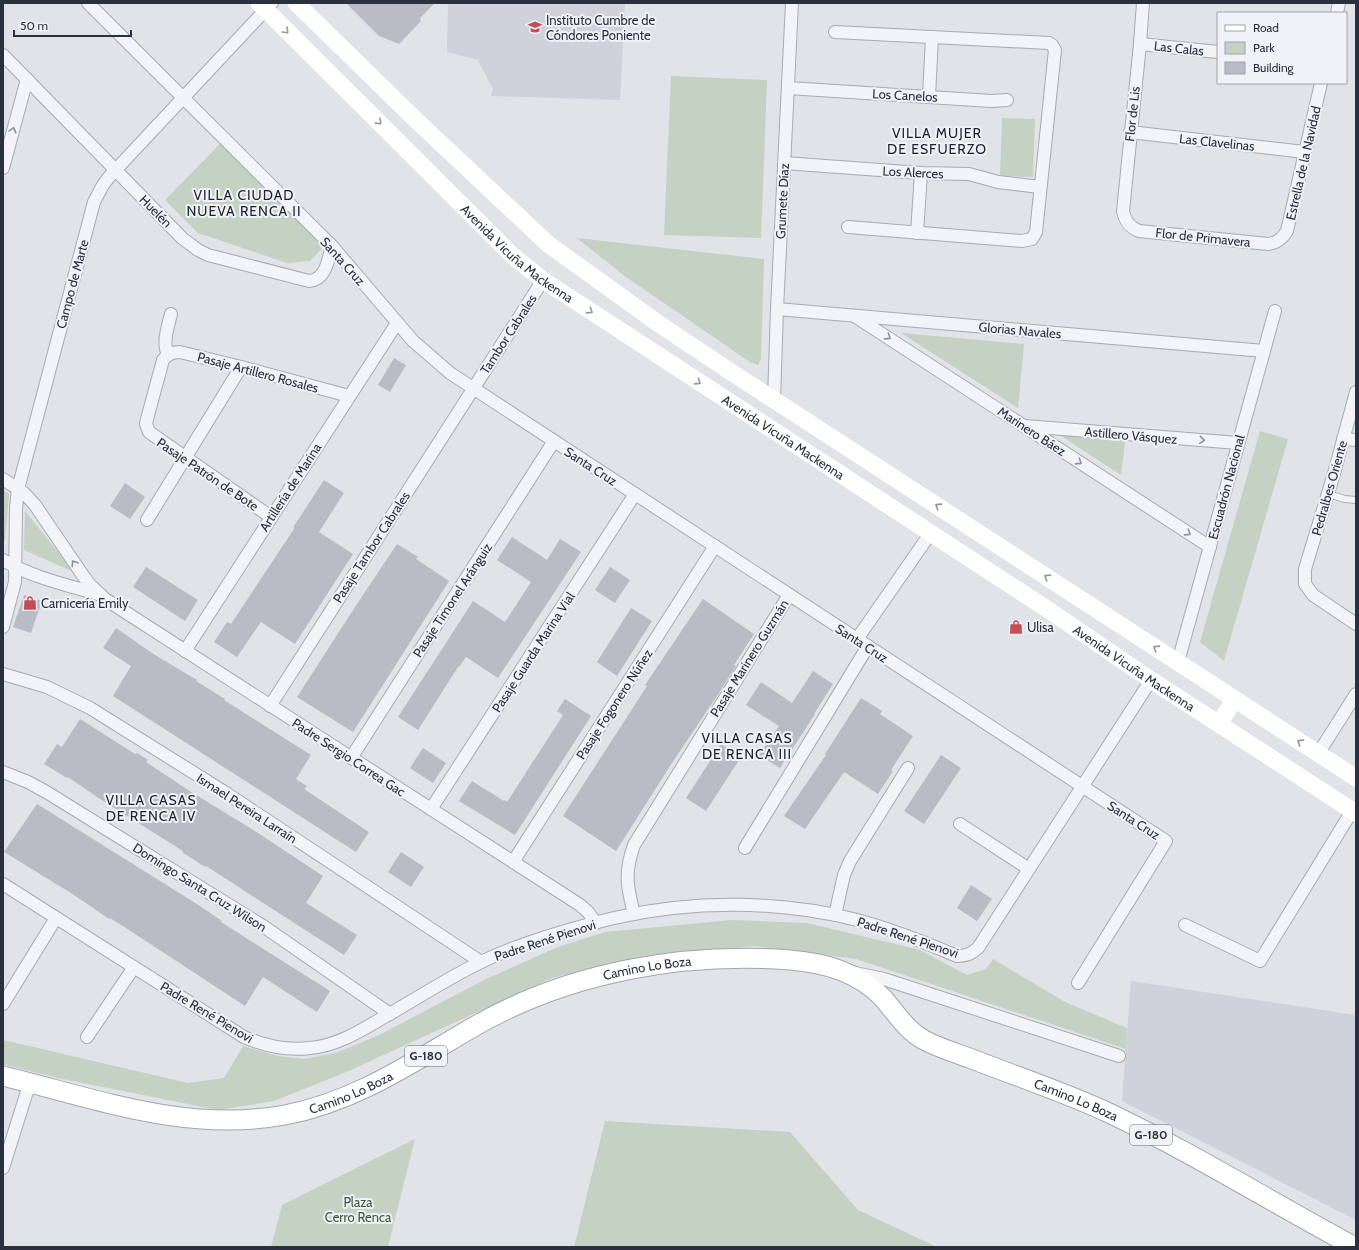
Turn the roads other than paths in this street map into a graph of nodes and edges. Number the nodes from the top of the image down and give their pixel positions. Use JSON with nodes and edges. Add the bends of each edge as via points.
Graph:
{"nodes":[{"id":1,"x":88,"y":3,"type":"edge"},
{"id":2,"x":296,"y":3,"type":"edge"},
{"id":3,"x":792,"y":3,"type":"edge"},
{"id":4,"x":1143,"y":3,"type":"edge"},
{"id":5,"x":265,"y":5,"type":"edge"},
{"id":6,"x":835,"y":32,"type":"dead end"},
{"id":7,"x":932,"y":37,"type":"junction"},
{"id":8,"x":1140,"y":44,"type":"junction"},
{"id":9,"x":1217,"y":52,"type":"edge"},
{"id":10,"x":3,"y":55,"type":"edge"},
{"id":11,"x":27,"y":79,"type":"junction"},
{"id":12,"x":1321,"y":84,"type":"edge"},
{"id":13,"x":788,"y":88,"type":"junction"},
{"id":14,"x":929,"y":96,"type":"junction"},
{"id":15,"x":183,"y":98,"type":"junction"},
{"id":16,"x":1007,"y":100,"type":"dead end"},
{"id":17,"x":1130,"y":132,"type":"junction"},
{"id":18,"x":1305,"y":152,"type":"junction"},
{"id":19,"x":784,"y":163,"type":"junction"},
{"id":20,"x":3,"y":168,"type":"edge"},
{"id":21,"x":116,"y":171,"type":"junction"},
{"id":22,"x":921,"y":172,"type":"junction"},
{"id":23,"x":1040,"y":187,"type":"junction"},
{"id":24,"x":1128,"y":224,"type":"joint"},
{"id":25,"x":848,"y":227,"type":"dead end"},
{"id":26,"x":917,"y":233,"type":"junction"},
{"id":27,"x":1280,"y":240,"type":"joint"},
{"id":28,"x":332,"y":246,"type":"junction"},
{"id":29,"x":543,"y":280,"type":"junction"},
{"id":30,"x":777,"y":310,"type":"junction"},
{"id":31,"x":1275,"y":311,"type":"dead end"},
{"id":32,"x":171,"y":314,"type":"dead end"},
{"id":33,"x":855,"y":316,"type":"junction"},
{"id":34,"x":397,"y":323,"type":"junction"},
{"id":35,"x":1264,"y":351,"type":"junction"},
{"id":36,"x":168,"y":355,"type":"junction"},
{"id":37,"x":241,"y":367,"type":"junction"},
{"id":38,"x":473,"y":389,"type":"junction"},
{"id":39,"x":1356,"y":392,"type":"edge"},
{"id":40,"x":349,"y":396,"type":"junction"},
{"id":41,"x":774,"y":400,"type":"junction"},
{"id":42,"x":1024,"y":426,"type":"junction"},
{"id":43,"x":1343,"y":439,"type":"junction"},
{"id":44,"x":1356,"y":440,"type":"edge"},
{"id":45,"x":554,"y":441,"type":"junction"},
{"id":46,"x":1238,"y":443,"type":"junction"},
{"id":47,"x":186,"y":458,"type":"junction"},
{"id":48,"x":3,"y":479,"type":"edge"},
{"id":49,"x":18,"y":489,"type":"junction"},
{"id":50,"x":635,"y":494,"type":"junction"},
{"id":51,"x":1328,"y":494,"type":"junction"},
{"id":52,"x":1356,"y":500,"type":"edge"},
{"id":53,"x":271,"y":517,"type":"junction"},
{"id":54,"x":147,"y":520,"type":"dead end"},
{"id":55,"x":930,"y":534,"type":"junction"},
{"id":56,"x":715,"y":546,"type":"junction"},
{"id":57,"x":1210,"y":547,"type":"junction"},
{"id":58,"x":3,"y":560,"type":"edge"},
{"id":59,"x":15,"y":567,"type":"junction"},
{"id":60,"x":1062,"y":588,"type":"junction"},
{"id":61,"x":98,"y":594,"type":"junction"},
{"id":62,"x":789,"y":595,"type":"junction"},
{"id":63,"x":1047,"y":609,"type":"junction"},
{"id":64,"x":1356,"y":624,"type":"edge"},
{"id":65,"x":3,"y":627,"type":"edge"},
{"id":66,"x":856,"y":639,"type":"junction"},
{"id":67,"x":868,"y":646,"type":"junction"},
{"id":68,"x":184,"y":651,"type":"junction"},
{"id":69,"x":1178,"y":662,"type":"junction"},
{"id":70,"x":3,"y":674,"type":"edge"},
{"id":71,"x":1150,"y":680,"type":"junction"},
{"id":72,"x":1356,"y":694,"type":"edge"},
{"id":73,"x":1234,"y":700,"type":"junction"},
{"id":74,"x":270,"y":706,"type":"junction"},
{"id":75,"x":1219,"y":724,"type":"junction"},
{"id":76,"x":1318,"y":754,"type":"junction"},
{"id":77,"x":351,"y":758,"type":"junction"},
{"id":78,"x":908,"y":768,"type":"dead end"},
{"id":79,"x":3,"y":772,"type":"edge"},
{"id":80,"x":1356,"y":778,"type":"edge"},
{"id":81,"x":1082,"y":786,"type":"junction"},
{"id":82,"x":431,"y":809,"type":"junction"},
{"id":83,"x":1355,"y":809,"type":"edge"},
{"id":84,"x":960,"y":824,"type":"dead end"},
{"id":85,"x":745,"y":848,"type":"dead end"},
{"id":86,"x":512,"y":862,"type":"junction"},
{"id":87,"x":1029,"y":868,"type":"junction"},
{"id":88,"x":3,"y":884,"type":"edge"},
{"id":89,"x":634,"y":914,"type":"junction"},
{"id":90,"x":836,"y":915,"type":"junction"},
{"id":91,"x":56,"y":918,"type":"junction"},
{"id":92,"x":596,"y":923,"type":"junction"},
{"id":93,"x":1185,"y":925,"type":"dead end"},
{"id":94,"x":481,"y":962,"type":"junction"},
{"id":95,"x":134,"y":967,"type":"junction"},
{"id":96,"x":846,"y":972,"type":"junction"},
{"id":97,"x":1078,"y":983,"type":"dead end"},
{"id":98,"x":3,"y":1004,"type":"edge"},
{"id":99,"x":390,"y":1014,"type":"junction"},
{"id":100,"x":87,"y":1037,"type":"dead end"},
{"id":101,"x":1119,"y":1056,"type":"dead end"},
{"id":102,"x":3,"y":1076,"type":"edge"},
{"id":103,"x":30,"y":1082,"type":"junction"},
{"id":104,"x":3,"y":1168,"type":"edge"},
{"id":105,"x":1354,"y":1247,"type":"edge"}],
"edges":[{"from":1,"to":15,"type":"street","name":"Santa Cruz"},
{"from":2,"to":41,"type":"street","name":"Avenida Vicuña Mackenna","via":[[548,244],[659,324]]},
{"from":3,"to":13,"type":"street","name":"Grumete Díaz"},
{"from":4,"to":8,"type":"street","name":"Flor de Lis"},
{"from":5,"to":15,"type":"street","name":"Campo de Marte"},
{"from":5,"to":29,"type":"street","name":"Avenida Vicuña Mackenna","one_way":true,"via":[[514,257]]},
{"from":6,"to":7,"type":"street"},
{"from":7,"to":14,"type":"street"},
{"from":7,"to":23,"type":"street","via":[[1049,43],[1054,48]]},
{"from":8,"to":9,"type":"street","name":"Las Calas"},
{"from":8,"to":17,"type":"street","name":"Flor de Lis"},
{"from":10,"to":11,"type":"street","name":"Huelén"},
{"from":20,"to":11,"type":"street","one_way":true},
{"from":11,"to":21,"type":"street","name":"Huelén"},
{"from":12,"to":18,"type":"street","name":"Estrella de la Navidad"},
{"from":13,"to":14,"type":"street","name":"Los Canelos"},
{"from":13,"to":19,"type":"street","name":"Grumete Díaz"},
{"from":14,"to":16,"type":"street","name":"Los Canelos"},
{"from":15,"to":21,"type":"street","name":"Campo de Marte"},
{"from":15,"to":28,"type":"street","name":"Santa Cruz"},
{"from":17,"to":18,"type":"street","name":"Las Clavelinas"},
{"from":17,"to":24,"type":"street","name":"Flor de Lis","via":[[1123,211]]},
{"from":18,"to":27,"type":"street","name":"Estrella de la Navidad","via":[[1287,231]]},
{"from":19,"to":22,"type":"street","name":"Los Alerces"},
{"from":19,"to":30,"type":"street","name":"Grumete Díaz"},
{"from":21,"to":28,"type":"street","name":"Huelén","via":[[182,238],[208,255],[313,280],[322,276],[325,271]]},
{"from":21,"to":49,"type":"street","name":"Campo de Marte","via":[[103,185],[91,211]]},
{"from":22,"to":23,"type":"street","name":"Los Alerces","via":[[969,174],[998,182]]},
{"from":22,"to":26,"type":"street"},
{"from":23,"to":26,"type":"street","via":[[1036,232],[1028,241]]},
{"from":24,"to":27,"type":"street","name":"Flor de Primavera","via":[[1139,231],[1268,244]]},
{"from":25,"to":26,"type":"street"},
{"from":28,"to":34,"type":"street","name":"Santa Cruz"},
{"from":29,"to":38,"type":"street","name":"Tambor Cabrales"},
{"from":29,"to":55,"type":"street","name":"Avenida Vicuña Mackenna","one_way":true},
{"from":30,"to":33,"type":"street","name":"Glorias Navales"},
{"from":30,"to":41,"type":"street","name":"Grumete Díaz"},
{"from":31,"to":35,"type":"street","name":"Escuadrón Nacional"},
{"from":32,"to":36,"type":"street","via":[[165,340]]},
{"from":33,"to":35,"type":"street","name":"Glorias Navales"},
{"from":33,"to":42,"type":"street","name":"Marinero Báez","one_way":true},
{"from":34,"to":38,"type":"street","name":"Santa Cruz","via":[[431,358]]},
{"from":34,"to":40,"type":"street","name":"Artillería de Marina"},
{"from":35,"to":46,"type":"street","name":"Escuadrón Nacional"},
{"from":36,"to":37,"type":"street","name":"Pasaje Artillero Rosales","via":[[180,352]]},
{"from":36,"to":47,"type":"street","name":"Pasaje Patrón de Bote","via":[[161,364],[146,424],[152,435]]},
{"from":37,"to":40,"type":"street","name":"Pasaje Artillero Rosales"},
{"from":37,"to":47,"type":"street"},
{"from":38,"to":45,"type":"street","name":"Santa Cruz"},
{"from":38,"to":74,"type":"street","name":"Pasaje Tambor Cabrales"},
{"from":39,"to":43,"type":"street","name":"Pedralbes Oriente"},
{"from":40,"to":53,"type":"street","name":"Artillería de Marina"},
{"from":60,"to":41,"type":"street","name":"Avenida Vicuña Mackenna","one_way":true},
{"from":42,"to":46,"type":"street","name":"Astillero Vásquez","one_way":true},
{"from":42,"to":57,"type":"street","name":"Marinero Báez","one_way":true},
{"from":43,"to":44,"type":"street"},
{"from":43,"to":51,"type":"street","name":"Pedralbes Oriente"},
{"from":45,"to":50,"type":"street","name":"Santa Cruz"},
{"from":45,"to":77,"type":"street","name":"Pasaje Timonel Aránguiz"},
{"from":46,"to":57,"type":"street","name":"Escuadrón Nacional"},
{"from":47,"to":53,"type":"street","name":"Pasaje Patrón de Bote"},
{"from":47,"to":54,"type":"street"},
{"from":48,"to":49,"type":"street","name":"Padre Sergio Correa Gac"},
{"from":49,"to":59,"type":"street","name":"Campo de Marte"},
{"from":61,"to":49,"type":"street","name":"Padre Sergio Correa Gac","one_way":true,"via":[[29,497]]},
{"from":50,"to":56,"type":"street","name":"Santa Cruz"},
{"from":50,"to":82,"type":"street","name":"Pasaje Guarda Marina Vial"},
{"from":51,"to":52,"type":"lane"},
{"from":51,"to":64,"type":"street","name":"Pedralbes Oriente","via":[[1305,569],[1305,584],[1313,595]]},
{"from":53,"to":68,"type":"street","name":"Artillería de Marina"},
{"from":55,"to":63,"type":"street","name":"Avenida Vicuña Mackenna"},
{"from":55,"to":66,"type":"street"},
{"from":56,"to":62,"type":"street","name":"Santa Cruz"},
{"from":56,"to":86,"type":"street","name":"Pasaje Fogonero Núñez"},
{"from":57,"to":69,"type":"street","name":"Escuadrón Nacional"},
{"from":58,"to":59,"type":"street","name":"Padre Sergio Correa Gac"},
{"from":59,"to":61,"type":"street","name":"Padre Sergio Correa Gac"},
{"from":59,"to":65,"type":"street","name":"Campo de Marte","via":[[15,582]]},
{"from":60,"to":63,"type":"street"},
{"from":69,"to":60,"type":"street","name":"Avenida Vicuña Mackenna","one_way":true},
{"from":61,"to":68,"type":"street","name":"Padre Sergio Correa Gac"},
{"from":62,"to":66,"type":"street","name":"Santa Cruz"},
{"from":62,"to":89,"type":"street","name":"Pasaje Marinero Guzmán","via":[[634,845],[629,858],[627,886]]},
{"from":63,"to":71,"type":"street","name":"Avenida Vicuña Mackenna"},
{"from":66,"to":67,"type":"street","name":"Santa Cruz"},
{"from":67,"to":81,"type":"street","name":"Santa Cruz"},
{"from":67,"to":85,"type":"street"},
{"from":68,"to":74,"type":"street","name":"Padre Sergio Correa Gac"},
{"from":69,"to":73,"type":"street","name":"Avenida Vicuña Mackenna"},
{"from":70,"to":94,"type":"street","name":"Ismael Pereira Larraín","via":[[47,687],[90,708],[226,793]]},
{"from":71,"to":75,"type":"street","name":"Avenida Vicuña Mackenna"},
{"from":71,"to":81,"type":"street","name":"Padre René Pienovi"},
{"from":72,"to":76,"type":"street"},
{"from":73,"to":75,"type":"street"},
{"from":76,"to":73,"type":"street","name":"Avenida Vicuña Mackenna","one_way":true},
{"from":74,"to":77,"type":"street","name":"Padre Sergio Correa Gac"},
{"from":75,"to":83,"type":"street","name":"Avenida Vicuña Mackenna"},
{"from":76,"to":80,"type":"street","name":"Avenida Vicuña Mackenna"},
{"from":77,"to":82,"type":"street","name":"Padre Sergio Correa Gac"},
{"from":78,"to":90,"type":"street","via":[[850,861],[844,876]]},
{"from":79,"to":99,"type":"street","name":"Domingo Santa Cruz Wilson","via":[[28,782],[87,816],[263,926]]},
{"from":81,"to":87,"type":"street","name":"Padre René Pienovi"},
{"from":81,"to":97,"type":"street","name":"Santa Cruz","via":[[1166,841]]},
{"from":82,"to":86,"type":"street","name":"Padre Sergio Correa Gac"},
{"from":83,"to":93,"type":"street","via":[[1260,961]]},
{"from":84,"to":87,"type":"street"},
{"from":86,"to":92,"type":"street","name":"Padre Sergio Correa Gac","via":[[580,905]]},
{"from":87,"to":90,"type":"street","name":"Padre René Pienovi","via":[[978,948],[968,954],[957,956],[898,932]]},
{"from":88,"to":91,"type":"street","name":"Padre René Pienovi"},
{"from":89,"to":90,"type":"street","name":"Padre René Pienovi","via":[[739,905]]},
{"from":89,"to":92,"type":"street","name":"Padre René Pienovi"},
{"from":91,"to":95,"type":"street","name":"Padre René Pienovi"},
{"from":91,"to":98,"type":"street"},
{"from":92,"to":94,"type":"street","name":"Padre René Pienovi","via":[[538,939]]},
{"from":94,"to":99,"type":"street","name":"Padre René Pienovi"},
{"from":95,"to":99,"type":"street","name":"Padre René Pienovi","via":[[244,1037],[270,1046],[297,1049],[323,1046],[347,1038]]},
{"from":95,"to":100,"type":"street"},
{"from":96,"to":101,"type":"street","name":"Camino Lo Boza","via":[[884,979]]},
{"from":96,"to":103,"type":"main road","name":"Camino Lo Boza","number":"G-180","via":[[792,960],[730,959],[660,964],[597,977],[547,993],[507,1010],[388,1078],[346,1097],[282,1115],[234,1120],[185,1118],[131,1108]]},
{"from":96,"to":105,"type":"main road","name":"Camino Lo Boza","number":"G-180","via":[[871,987],[907,1027],[926,1041],[1110,1113],[1231,1177]]},
{"from":102,"to":103,"type":"main road","name":"Camino Lo Boza","number":"G-180"},
{"from":103,"to":104,"type":"street"}]}
